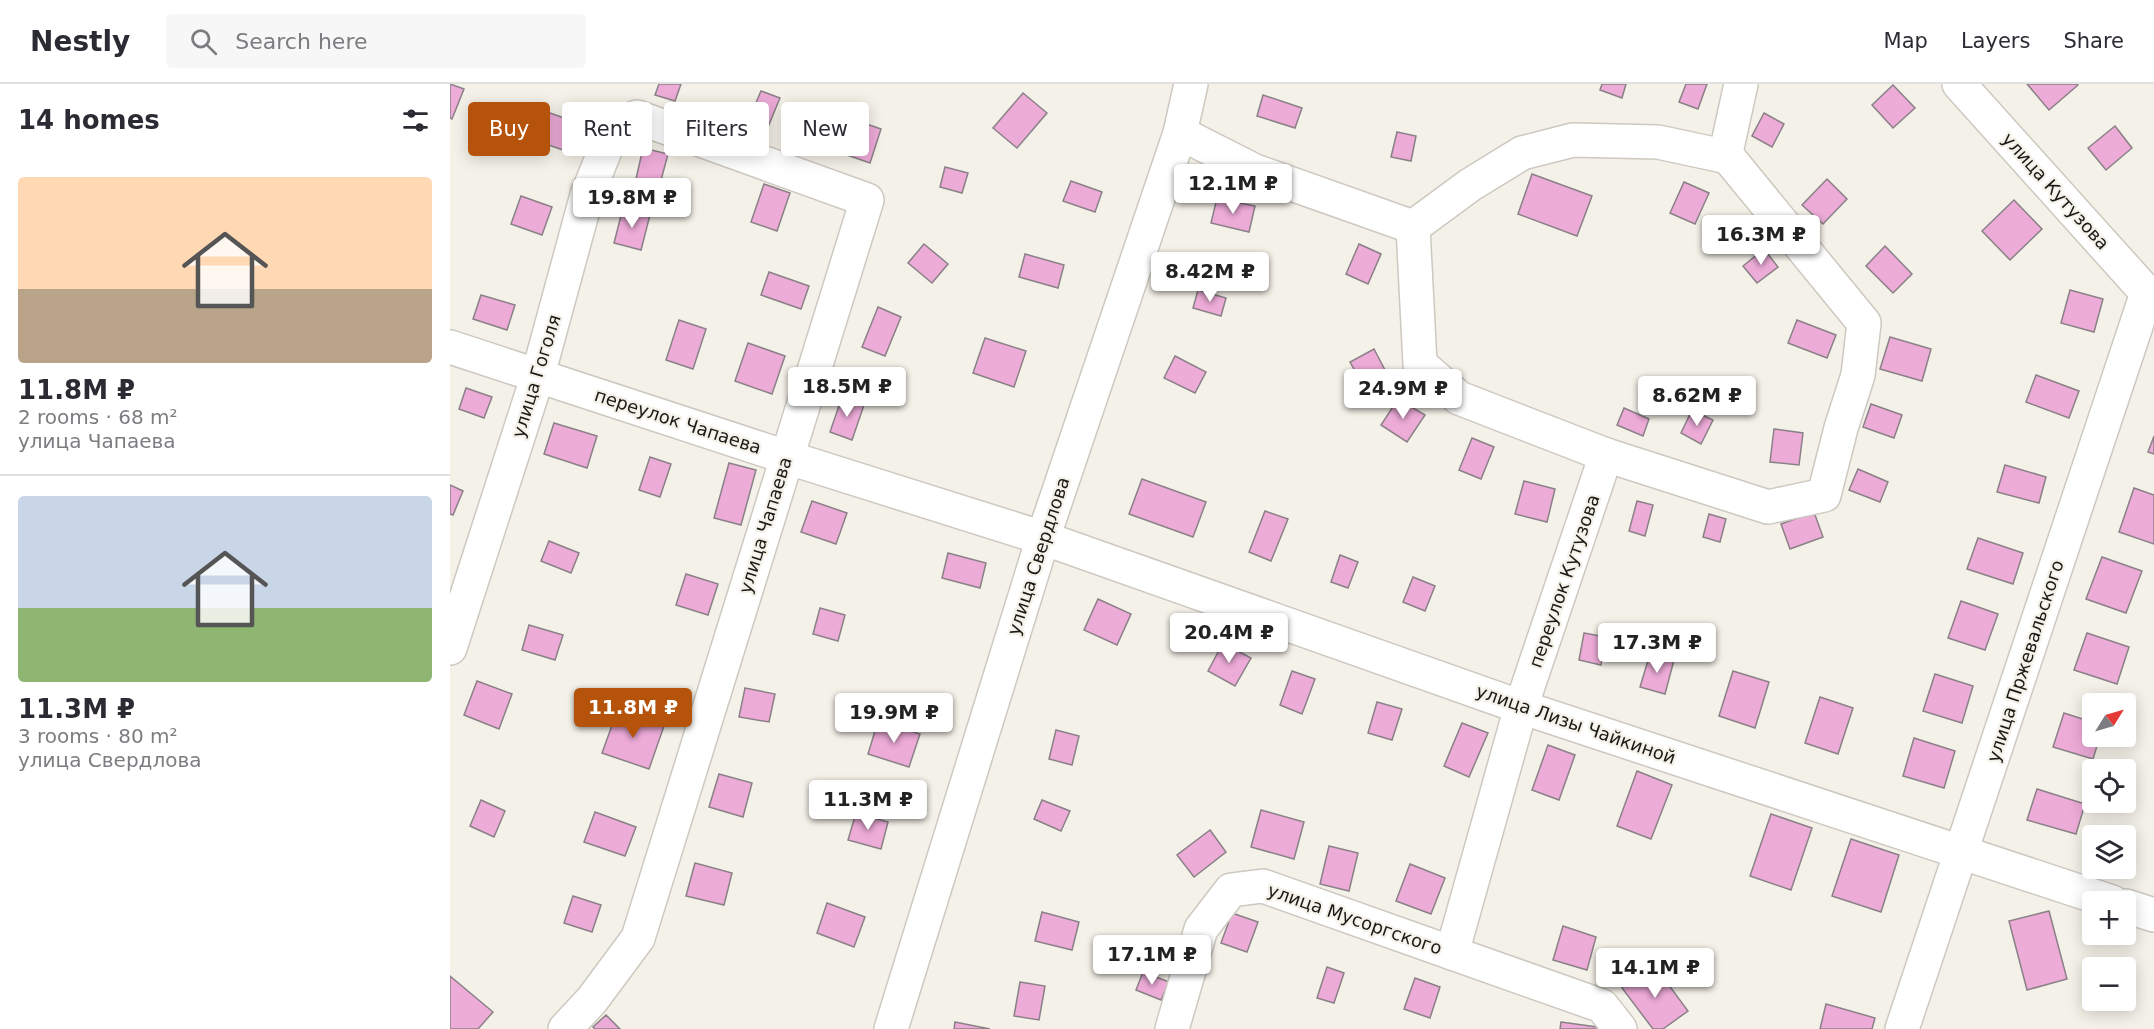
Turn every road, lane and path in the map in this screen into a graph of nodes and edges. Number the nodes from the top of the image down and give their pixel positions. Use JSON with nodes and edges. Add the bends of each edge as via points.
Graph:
{"nodes":[{"id":1,"x":1191,"y":84,"type":"edge"},
{"id":2,"x":1741,"y":84,"type":"edge"},
{"id":3,"x":1959,"y":84,"type":"edge"},
{"id":4,"x":652,"y":122,"type":"edge"},
{"id":5,"x":1180,"y":133,"type":"junction"},
{"id":6,"x":603,"y":156,"type":"edge"},
{"id":7,"x":1725,"y":157,"type":"junction"},
{"id":8,"x":1413,"y":227,"type":"junction"},
{"id":9,"x":2151,"y":293,"type":"edge"},
{"id":10,"x":450,"y":346,"type":"edge"},
{"id":11,"x":538,"y":375,"type":"junction"},
{"id":12,"x":1606,"y":455,"type":"junction"},
{"id":13,"x":786,"y":457,"type":"junction"},
{"id":14,"x":1043,"y":538,"type":"junction"},
{"id":15,"x":450,"y":648,"type":"edge"},
{"id":16,"x":1521,"y":707,"type":"junction"},
{"id":17,"x":1961,"y":853,"type":"junction"},
{"id":18,"x":2082,"y":892,"type":"edge"},
{"id":19,"x":2136,"y":909,"type":"edge"},
{"id":20,"x":2154,"y":915,"type":"edge"},
{"id":21,"x":1452,"y":953,"type":"junction"},
{"id":22,"x":565,"y":1029,"type":"edge"},
{"id":23,"x":891,"y":1029,"type":"edge"},
{"id":24,"x":1172,"y":1029,"type":"edge"},
{"id":25,"x":1620,"y":1029,"type":"edge"},
{"id":26,"x":1902,"y":1029,"type":"edge"}],
"edges":[{"from":1,"to":5,"type":"street","name":"улица Свердлова"},
{"from":2,"to":7,"type":"street"},
{"from":3,"to":9,"type":"street","name":"улица Кутузова"},
{"from":4,"to":13,"type":"street","name":"улица Чапаева","via":[[867,200]]},
{"from":5,"to":8,"type":"street","via":[[1255,171]]},
{"from":5,"to":14,"type":"street","name":"улица Свердлова"},
{"from":6,"to":11,"type":"street","name":"улица Гоголя","via":[[587,195]]},
{"from":7,"to":8,"type":"street","via":[[1658,142],[1573,140],[1522,153],[1470,184]]},
{"from":7,"to":12,"type":"street","via":[[1864,323],[1858,375],[1824,495],[1768,507]]},
{"from":8,"to":12,"type":"street","via":[[1420,363],[1459,398]]},
{"from":9,"to":17,"type":"street","name":"улица Пржевальского"},
{"from":10,"to":11,"type":"street","name":"переулок Чапаева"},
{"from":11,"to":13,"type":"street","name":"переулок Чапаева"},
{"from":11,"to":15,"type":"street","name":"улица Гоголя"},
{"from":12,"to":16,"type":"street","name":"переулок Кутузова"},
{"from":13,"to":14,"type":"street","name":"переулок Чапаева"},
{"from":13,"to":22,"type":"street","name":"улица Чапаева","via":[[638,938]]},
{"from":14,"to":16,"type":"street","name":"улица Лизы Чайкиной"},
{"from":14,"to":23,"type":"street","name":"улица Свердлова"},
{"from":16,"to":17,"type":"street","name":"улица Лизы Чайкиной"},
{"from":16,"to":21,"type":"street","name":"улица Мусоргского"},
{"from":17,"to":18,"type":"street","name":"улица Лизы Чайкиной"},
{"from":17,"to":26,"type":"street","name":"улица Пржевальского"},
{"from":19,"to":20,"type":"street"},
{"from":21,"to":24,"type":"street","name":"улица Мусоргского","via":[[1263,886],[1231,890],[1201,929]]},
{"from":21,"to":25,"type":"street","name":"улица Мусоргского","via":[[1602,1006]]}]}
